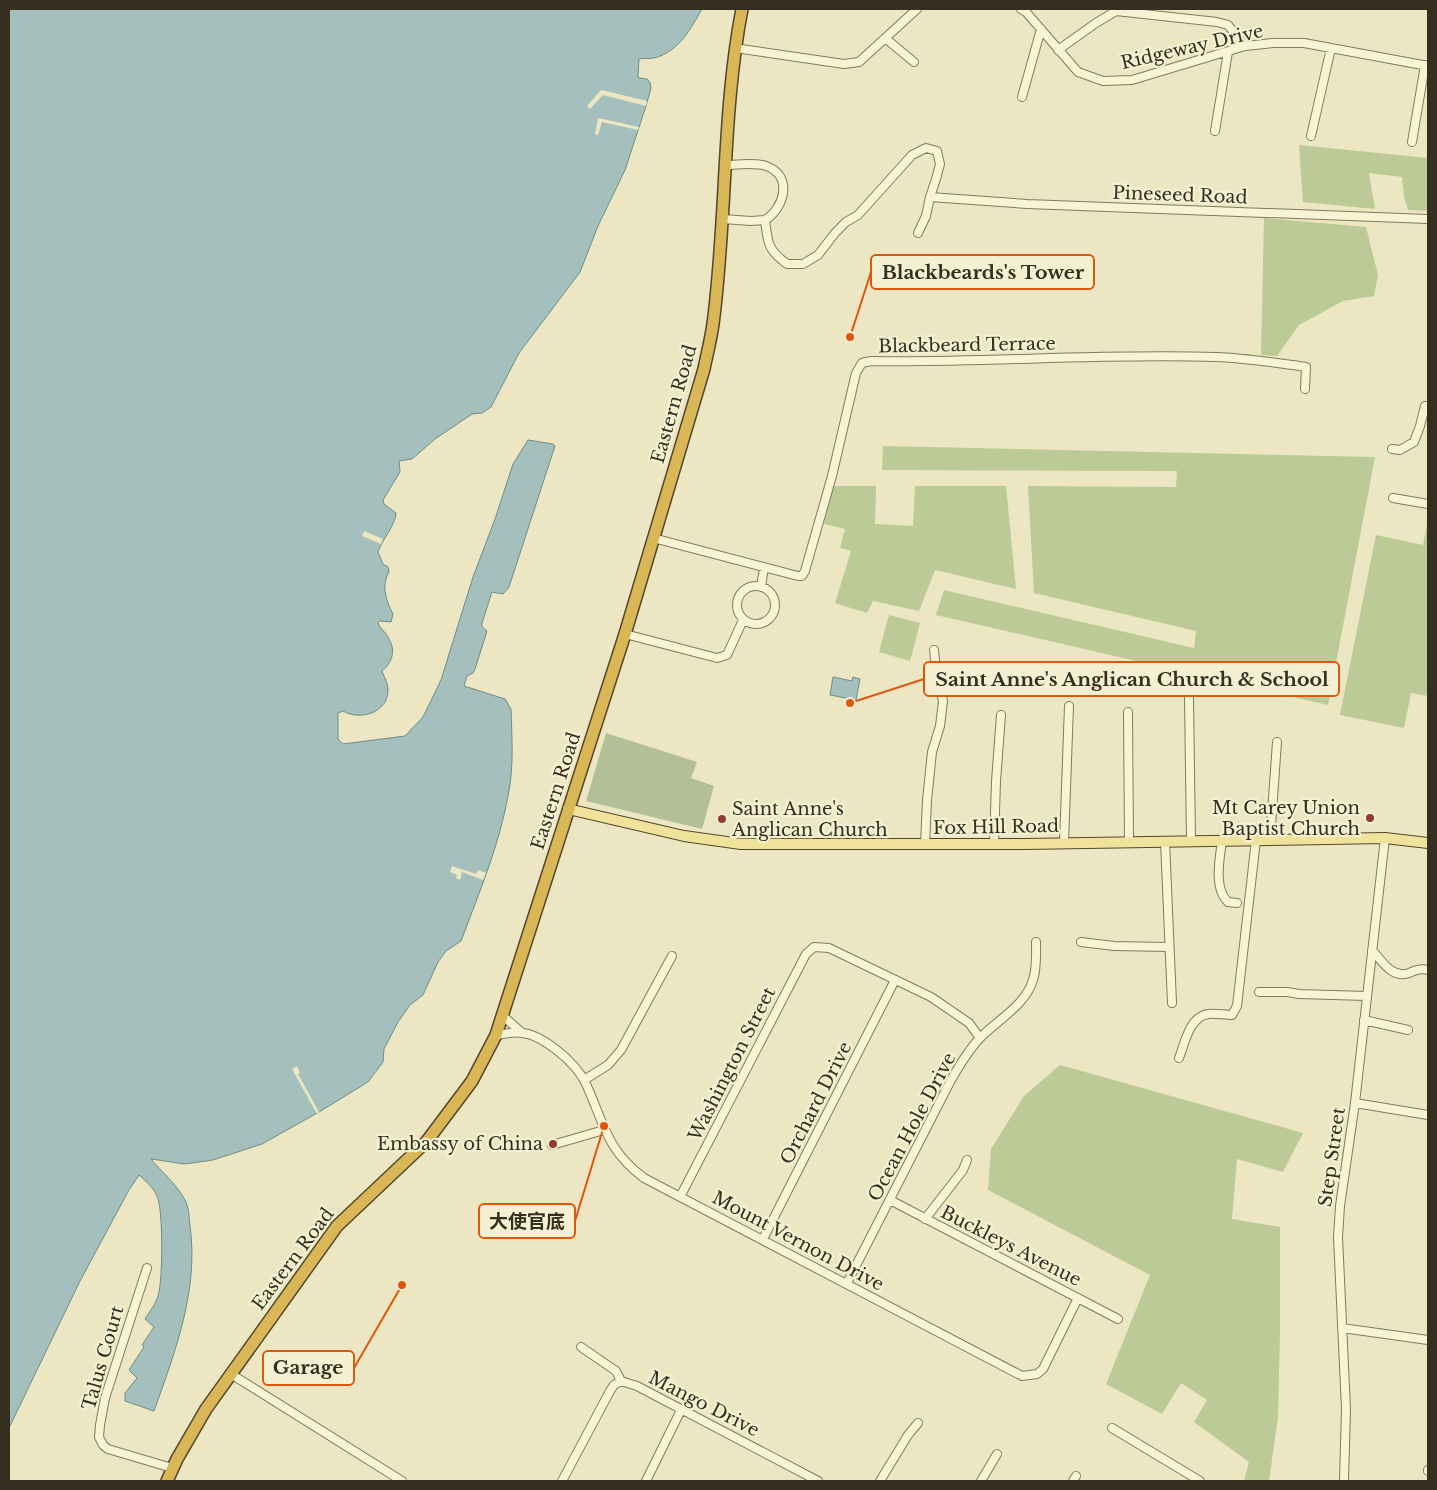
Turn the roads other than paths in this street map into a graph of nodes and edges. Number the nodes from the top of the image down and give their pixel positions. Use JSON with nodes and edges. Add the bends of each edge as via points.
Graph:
{"nodes":[{"id":1,"x":742,"y":9,"type":"edge"},
{"id":2,"x":917,"y":9,"type":"edge"},
{"id":3,"x":1021,"y":9,"type":"edge"},
{"id":4,"x":1041,"y":29,"type":"junction"},
{"id":5,"x":885,"y":38,"type":"junction"},
{"id":6,"x":1245,"y":46,"type":"junction"},
{"id":7,"x":735,"y":48,"type":"junction"},
{"id":8,"x":1331,"y":48,"type":"junction"},
{"id":9,"x":1058,"y":50,"type":"junction"},
{"id":10,"x":1228,"y":52,"type":"junction"},
{"id":11,"x":914,"y":62,"type":"dead end"},
{"id":12,"x":1426,"y":65,"type":"edge"},
{"id":13,"x":1022,"y":97,"type":"dead end"},
{"id":14,"x":1215,"y":131,"type":"dead end"},
{"id":15,"x":1311,"y":136,"type":"dead end"},
{"id":16,"x":1412,"y":142,"type":"dead end"},
{"id":17,"x":726,"y":165,"type":"junction"},
{"id":18,"x":930,"y":197,"type":"junction"},
{"id":19,"x":723,"y":219,"type":"junction"},
{"id":20,"x":1428,"y":219,"type":"edge"},
{"id":21,"x":765,"y":220,"type":"junction"},
{"id":22,"x":918,"y":233,"type":"dead end"},
{"id":23,"x":1304,"y":389,"type":"dead end"},
{"id":24,"x":1428,"y":406,"type":"edge"},
{"id":25,"x":1392,"y":449,"type":"dead end"},
{"id":26,"x":1393,"y":498,"type":"dead end"},
{"id":27,"x":1428,"y":504,"type":"edge"},
{"id":28,"x":653,"y":538,"type":"junction"},
{"id":29,"x":764,"y":567,"type":"junction"},
{"id":30,"x":761,"y":587,"type":"junction"},
{"id":31,"x":743,"y":620,"type":"junction"},
{"id":32,"x":625,"y":634,"type":"junction"},
{"id":33,"x":934,"y":650,"type":"dead end"},
{"id":34,"x":1189,"y":698,"type":"dead end"},
{"id":35,"x":1069,"y":706,"type":"dead end"},
{"id":36,"x":1128,"y":712,"type":"dead end"},
{"id":37,"x":1002,"y":715,"type":"dead end"},
{"id":38,"x":1277,"y":742,"type":"dead end"},
{"id":39,"x":568,"y":809,"type":"junction"},
{"id":40,"x":1386,"y":838,"type":"junction"},
{"id":41,"x":1191,"y":840,"type":"junction"},
{"id":42,"x":1222,"y":840,"type":"junction"},
{"id":43,"x":1256,"y":840,"type":"junction"},
{"id":44,"x":1270,"y":840,"type":"junction"},
{"id":45,"x":1129,"y":841,"type":"junction"},
{"id":46,"x":1165,"y":841,"type":"junction"},
{"id":47,"x":1064,"y":843,"type":"junction"},
{"id":48,"x":1428,"y":843,"type":"edge"},
{"id":49,"x":925,"y":844,"type":"junction"},
{"id":50,"x":994,"y":844,"type":"junction"},
{"id":51,"x":1238,"y":903,"type":"dead end"},
{"id":52,"x":1036,"y":942,"type":"dead end"},
{"id":53,"x":1081,"y":942,"type":"dead end"},
{"id":54,"x":1169,"y":947,"type":"junction"},
{"id":55,"x":1372,"y":950,"type":"junction"},
{"id":56,"x":672,"y":956,"type":"dead end"},
{"id":57,"x":1428,"y":970,"type":"edge"},
{"id":58,"x":895,"y":980,"type":"junction"},
{"id":59,"x":1259,"y":992,"type":"dead end"},
{"id":60,"x":1366,"y":996,"type":"junction"},
{"id":61,"x":1172,"y":1003,"type":"dead end"},
{"id":62,"x":503,"y":1016,"type":"junction"},
{"id":63,"x":1364,"y":1020,"type":"junction"},
{"id":64,"x":1408,"y":1030,"type":"dead end"},
{"id":65,"x":521,"y":1032,"type":"junction"},
{"id":66,"x":496,"y":1035,"type":"junction"},
{"id":67,"x":980,"y":1038,"type":"junction"},
{"id":68,"x":1179,"y":1058,"type":"dead end"},
{"id":69,"x":584,"y":1080,"type":"junction"},
{"id":70,"x":1355,"y":1104,"type":"junction"},
{"id":71,"x":1428,"y":1115,"type":"edge"},
{"id":72,"x":604,"y":1130,"type":"junction"},
{"id":73,"x":552,"y":1145,"type":"dead end"},
{"id":74,"x":967,"y":1160,"type":"dead end"},
{"id":75,"x":680,"y":1197,"type":"junction"},
{"id":76,"x":890,"y":1200,"type":"junction"},
{"id":77,"x":925,"y":1219,"type":"junction"},
{"id":78,"x":763,"y":1239,"type":"junction"},
{"id":79,"x":147,"y":1268,"type":"dead end"},
{"id":80,"x":847,"y":1284,"type":"junction"},
{"id":81,"x":1078,"y":1298,"type":"junction"},
{"id":82,"x":1118,"y":1319,"type":"dead end"},
{"id":83,"x":1342,"y":1328,"type":"junction"},
{"id":84,"x":1428,"y":1340,"type":"edge"},
{"id":85,"x":581,"y":1348,"type":"dead end"},
{"id":86,"x":231,"y":1374,"type":"junction"},
{"id":87,"x":621,"y":1381,"type":"junction"},
{"id":88,"x":680,"y":1410,"type":"junction"},
{"id":89,"x":918,"y":1424,"type":"dead end"},
{"id":90,"x":1112,"y":1428,"type":"dead end"},
{"id":91,"x":997,"y":1454,"type":"dead end"},
{"id":92,"x":172,"y":1468,"type":"junction"},
{"id":93,"x":167,"y":1481,"type":"edge"},
{"id":94,"x":402,"y":1481,"type":"edge"},
{"id":95,"x":562,"y":1481,"type":"edge"},
{"id":96,"x":646,"y":1481,"type":"edge"},
{"id":97,"x":818,"y":1481,"type":"edge"},
{"id":98,"x":880,"y":1481,"type":"edge"},
{"id":99,"x":981,"y":1481,"type":"edge"},
{"id":100,"x":1200,"y":1481,"type":"edge"},
{"id":101,"x":1344,"y":1481,"type":"edge"}],
"edges":[{"from":1,"to":7,"type":"highway","name":"Eastern Road"},
{"from":2,"to":5,"type":"street"},
{"from":3,"to":4,"type":"street","name":"Ridgeway Drive"},
{"from":4,"to":9,"type":"street","name":"Ridgeway Drive"},
{"from":4,"to":13,"type":"street"},
{"from":5,"to":7,"type":"street","via":[[860,62],[844,64]]},
{"from":5,"to":11,"type":"street"},
{"from":6,"to":8,"type":"street","name":"Ridgeway Drive","via":[[1304,43]]},
{"from":6,"to":9,"type":"street","via":[[1228,25],[1217,22],[1116,11]]},
{"from":6,"to":10,"type":"street","name":"Ridgeway Drive"},
{"from":7,"to":17,"type":"highway","name":"Eastern Road"},
{"from":8,"to":12,"type":"street","name":"Ridgeway Drive"},
{"from":8,"to":15,"type":"street"},
{"from":9,"to":10,"type":"street","name":"Ridgeway Drive","via":[[1078,72],[1103,81],[1132,80]]},
{"from":10,"to":14,"type":"street"},
{"from":12,"to":16,"type":"street"},
{"from":17,"to":19,"type":"highway","name":"Eastern Road"},
{"from":17,"to":21,"type":"street","via":[[767,166],[776,173],[783,187],[783,196],[774,215]]},
{"from":18,"to":20,"type":"street","name":"Pineseed Road","via":[[1027,204]]},
{"from":18,"to":21,"type":"street","via":[[940,164],[937,151],[926,148],[912,155],[858,215],[846,222],[818,255],[803,264],[787,264],[776,256],[768,244]]},
{"from":18,"to":22,"type":"street"},
{"from":19,"to":21,"type":"street"},
{"from":19,"to":28,"type":"highway","name":"Eastern Road","via":[[713,325],[704,369]]},
{"from":23,"to":29,"type":"street","name":"Blackbeard Terrace","via":[[1306,366],[1217,357],[862,363],[856,372],[832,476],[805,571],[798,576]]},
{"from":24,"to":25,"type":"street","via":[[1425,406],[1414,442],[1400,450]]},
{"from":26,"to":27,"type":"street"},
{"from":28,"to":29,"type":"street","name":"Blackbeard Terrace"},
{"from":28,"to":32,"type":"highway","name":"Eastern Road"},
{"from":29,"to":30,"type":"street"},
{"from":30,"to":31,"type":"street","via":[[748,588],[739,596],[737,608]]},
{"from":30,"to":31,"type":"street","via":[[771,594],[775,606],[771,618],[754,625]]},
{"from":31,"to":32,"type":"street","via":[[724,658]]},
{"from":32,"to":39,"type":"highway","name":"Eastern Road"},
{"from":33,"to":49,"type":"street","via":[[943,701],[932,752]]},
{"from":34,"to":41,"type":"street"},
{"from":35,"to":47,"type":"street"},
{"from":36,"to":45,"type":"street"},
{"from":37,"to":50,"type":"street"},
{"from":38,"to":44,"type":"street"},
{"from":39,"to":49,"type":"main road","name":"Fox Hill Road","via":[[721,842],[758,845]]},
{"from":39,"to":62,"type":"highway","name":"Eastern Road"},
{"from":40,"to":44,"type":"main road","name":"Fox Hill Road"},
{"from":40,"to":48,"type":"main road","name":"Fox Hill Road"},
{"from":40,"to":55,"type":"street","name":"Step Street"},
{"from":41,"to":42,"type":"main road","name":"Fox Hill Road"},
{"from":41,"to":46,"type":"main road","name":"Fox Hill Road"},
{"from":42,"to":43,"type":"main road","name":"Fox Hill Road"},
{"from":42,"to":51,"type":"street","via":[[1221,894],[1228,902]]},
{"from":43,"to":44,"type":"main road","name":"Fox Hill Road"},
{"from":43,"to":68,"type":"street","via":[[1237,1006],[1232,1015],[1208,1014],[1198,1018],[1192,1024]]},
{"from":45,"to":46,"type":"main road","name":"Fox Hill Road"},
{"from":45,"to":47,"type":"main road","name":"Fox Hill Road"},
{"from":46,"to":54,"type":"street"},
{"from":47,"to":50,"type":"main road","name":"Fox Hill Road"},
{"from":49,"to":50,"type":"main road","name":"Fox Hill Road"},
{"from":52,"to":67,"type":"street","name":"Ocean Hole Drive","via":[[1035,966],[1029,989],[1004,1018]]},
{"from":53,"to":54,"type":"street"},
{"from":54,"to":61,"type":"street"},
{"from":55,"to":57,"type":"street","via":[[1390,971],[1403,975],[1422,968]]},
{"from":55,"to":60,"type":"street","name":"Step Street"},
{"from":56,"to":69,"type":"street","via":[[621,1050],[608,1065]]},
{"from":58,"to":67,"type":"street","via":[[953,1011],[969,1023]]},
{"from":58,"to":75,"type":"street","name":"Washington Street","via":[[829,948],[814,947],[806,954]]},
{"from":58,"to":78,"type":"street","name":"Orchard Drive"},
{"from":59,"to":60,"type":"street"},
{"from":60,"to":63,"type":"street","name":"Step Street"},
{"from":62,"to":65,"type":"street"},
{"from":62,"to":66,"type":"highway","name":"Eastern Road"},
{"from":63,"to":64,"type":"street"},
{"from":63,"to":70,"type":"street","name":"Step Street"},
{"from":65,"to":66,"type":"street"},
{"from":65,"to":69,"type":"street","name":"Mount Vernon Drive","via":[[564,1056]]},
{"from":66,"to":86,"type":"highway","name":"Eastern Road","via":[[472,1081],[428,1141],[337,1226]]},
{"from":67,"to":76,"type":"street","name":"Ocean Hole Drive","via":[[951,1080]]},
{"from":69,"to":72,"type":"street","name":"Mount Vernon Drive"},
{"from":70,"to":71,"type":"street"},
{"from":70,"to":83,"type":"street","name":"Step Street","via":[[1339,1214]]},
{"from":72,"to":73,"type":"street"},
{"from":72,"to":75,"type":"street","name":"Mount Vernon Drive","via":[[628,1165],[644,1178]]},
{"from":74,"to":77,"type":"street","via":[[963,1170]]},
{"from":75,"to":78,"type":"street","name":"Mount Vernon Drive"},
{"from":76,"to":77,"type":"street","name":"Buckleys Avenue"},
{"from":76,"to":80,"type":"street","name":"Ocean Hole Drive"},
{"from":77,"to":81,"type":"street","name":"Buckleys Avenue"},
{"from":78,"to":80,"type":"street","name":"Mount Vernon Drive"},
{"from":79,"to":92,"type":"street","name":"Talus Court","via":[[111,1378],[99,1437],[108,1449]]},
{"from":80,"to":81,"type":"street","name":"Mount Vernon Drive","via":[[1022,1376],[1037,1374],[1043,1368]]},
{"from":81,"to":82,"type":"street","name":"Buckleys Avenue"},
{"from":83,"to":84,"type":"street"},
{"from":83,"to":101,"type":"street","name":"Step Street","via":[[1346,1409]]},
{"from":85,"to":87,"type":"street","name":"Mango Drive","via":[[616,1371]]},
{"from":86,"to":92,"type":"highway","name":"Eastern Road","via":[[206,1409]]},
{"from":86,"to":94,"type":"street"},
{"from":87,"to":88,"type":"street","name":"Mango Drive","via":[[637,1386]]},
{"from":87,"to":95,"type":"street","via":[[610,1391]]},
{"from":88,"to":96,"type":"street"},
{"from":88,"to":97,"type":"street","name":"Mango Drive"},
{"from":89,"to":98,"type":"street"},
{"from":90,"to":100,"type":"street"},
{"from":91,"to":99,"type":"street"},
{"from":92,"to":93,"type":"highway","name":"Eastern Road"}]}
